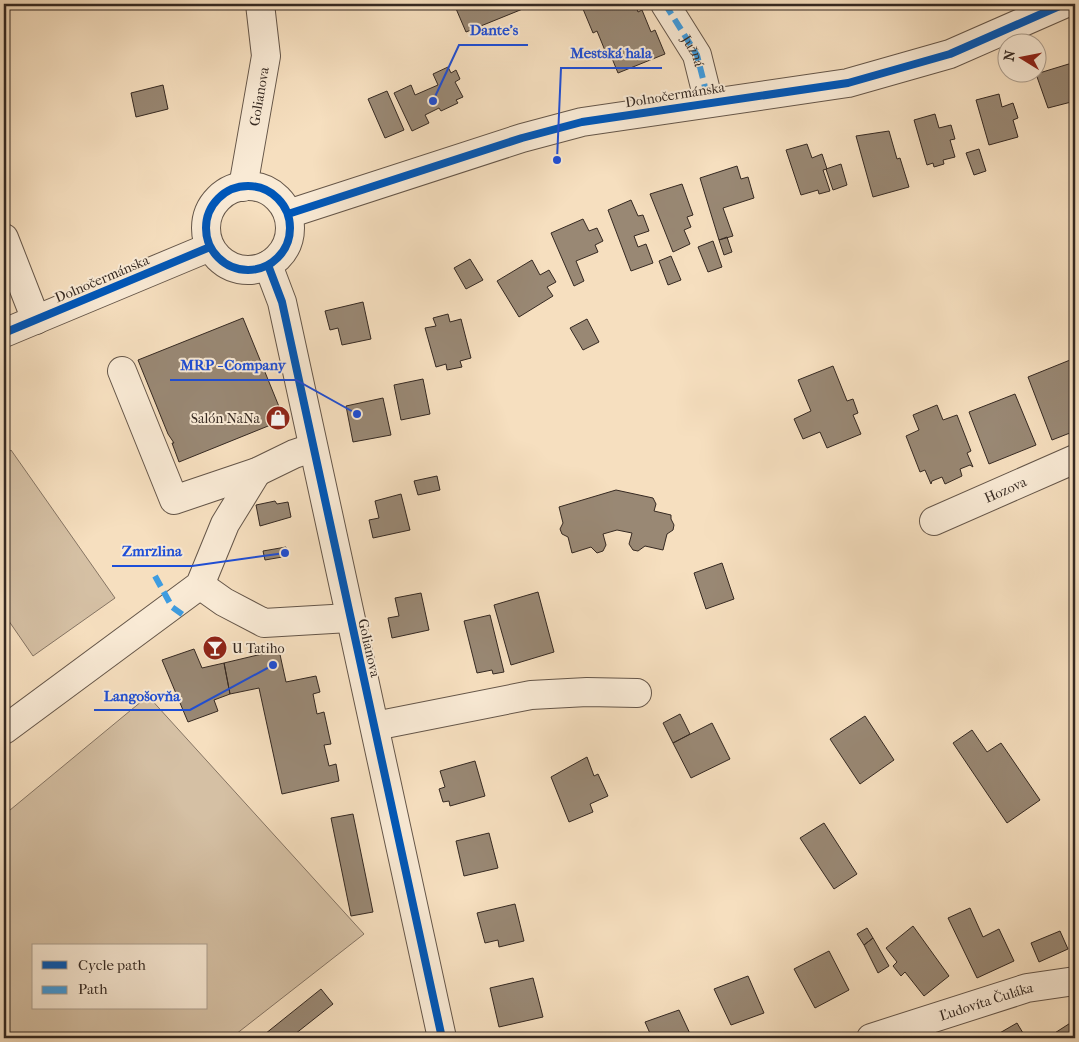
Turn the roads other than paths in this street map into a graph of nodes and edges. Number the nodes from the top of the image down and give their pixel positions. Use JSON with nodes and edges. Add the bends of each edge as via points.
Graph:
{"nodes":[{"id":1,"x":260,"y":4,"type":"edge"},
{"id":2,"x":665,"y":4,"type":"edge"},
{"id":3,"x":1064,"y":4,"type":"edge"},
{"id":4,"x":709,"y":103,"type":"junction"},
{"id":5,"x":243,"y":187,"type":"junction"},
{"id":6,"x":288,"y":214,"type":"junction"},
{"id":7,"x":4,"y":238,"type":"edge"},
{"id":8,"x":210,"y":247,"type":"junction"},
{"id":9,"x":268,"y":265,"type":"junction"},
{"id":10,"x":36,"y":320,"type":"junction"},
{"id":11,"x":4,"y":333,"type":"edge"},
{"id":12,"x":122,"y":371,"type":"dead end"},
{"id":13,"x":312,"y":448,"type":"junction"},
{"id":14,"x":1075,"y":460,"type":"edge"},
{"id":15,"x":257,"y":472,"type":"junction"},
{"id":16,"x":934,"y":521,"type":"dead end"},
{"id":17,"x":200,"y":585,"type":"junction"},
{"id":18,"x":349,"y":618,"type":"junction"},
{"id":19,"x":637,"y":693,"type":"dead end"},
{"id":20,"x":375,"y":726,"type":"junction"},
{"id":21,"x":4,"y":730,"type":"edge"},
{"id":22,"x":1075,"y":981,"type":"edge"},
{"id":23,"x":442,"y":1038,"type":"edge"},
{"id":24,"x":871,"y":1038,"type":"edge"}],
"edges":[{"from":1,"to":5,"type":"street","name":"Golianova","via":[[266,56]]},
{"from":2,"to":4,"type":"street","name":"Južná","via":[[697,55]]},
{"from":3,"to":4,"type":"street","name":"Dolnočermánska","via":[[950,54],[848,83]]},
{"from":4,"to":6,"type":"street","name":"Dolnočermánska","via":[[582,122]]},
{"from":5,"to":6,"type":"street","via":[[257,187],[271,193]]},
{"from":5,"to":8,"type":"street","via":[[224,194],[210,210],[206,230]]},
{"from":6,"to":9,"type":"street","via":[[287,243],[280,256]]},
{"from":7,"to":10,"type":"street"},
{"from":8,"to":9,"type":"street","via":[[219,258],[235,268],[250,270]]},
{"from":8,"to":10,"type":"street","name":"Dolnočermánska"},
{"from":9,"to":13,"type":"street","name":"Golianova","via":[[282,302]]},
{"from":10,"to":11,"type":"street","name":"Dolnočermánska"},
{"from":12,"to":15,"type":"street","via":[[174,500]]},
{"from":13,"to":15,"type":"street"},
{"from":13,"to":18,"type":"street","name":"Golianova"},
{"from":14,"to":16,"type":"street","name":"Hozova"},
{"from":15,"to":17,"type":"street","via":[[225,524]]},
{"from":17,"to":18,"type":"street","via":[[264,623]]},
{"from":17,"to":21,"type":"street"},
{"from":18,"to":20,"type":"street","name":"Golianova"},
{"from":19,"to":20,"type":"street","via":[[531,695]]},
{"from":20,"to":23,"type":"street","name":"Golianova"},
{"from":22,"to":24,"type":"street","name":"Ľudovíta Čuláka","via":[[1027,988]]}]}
